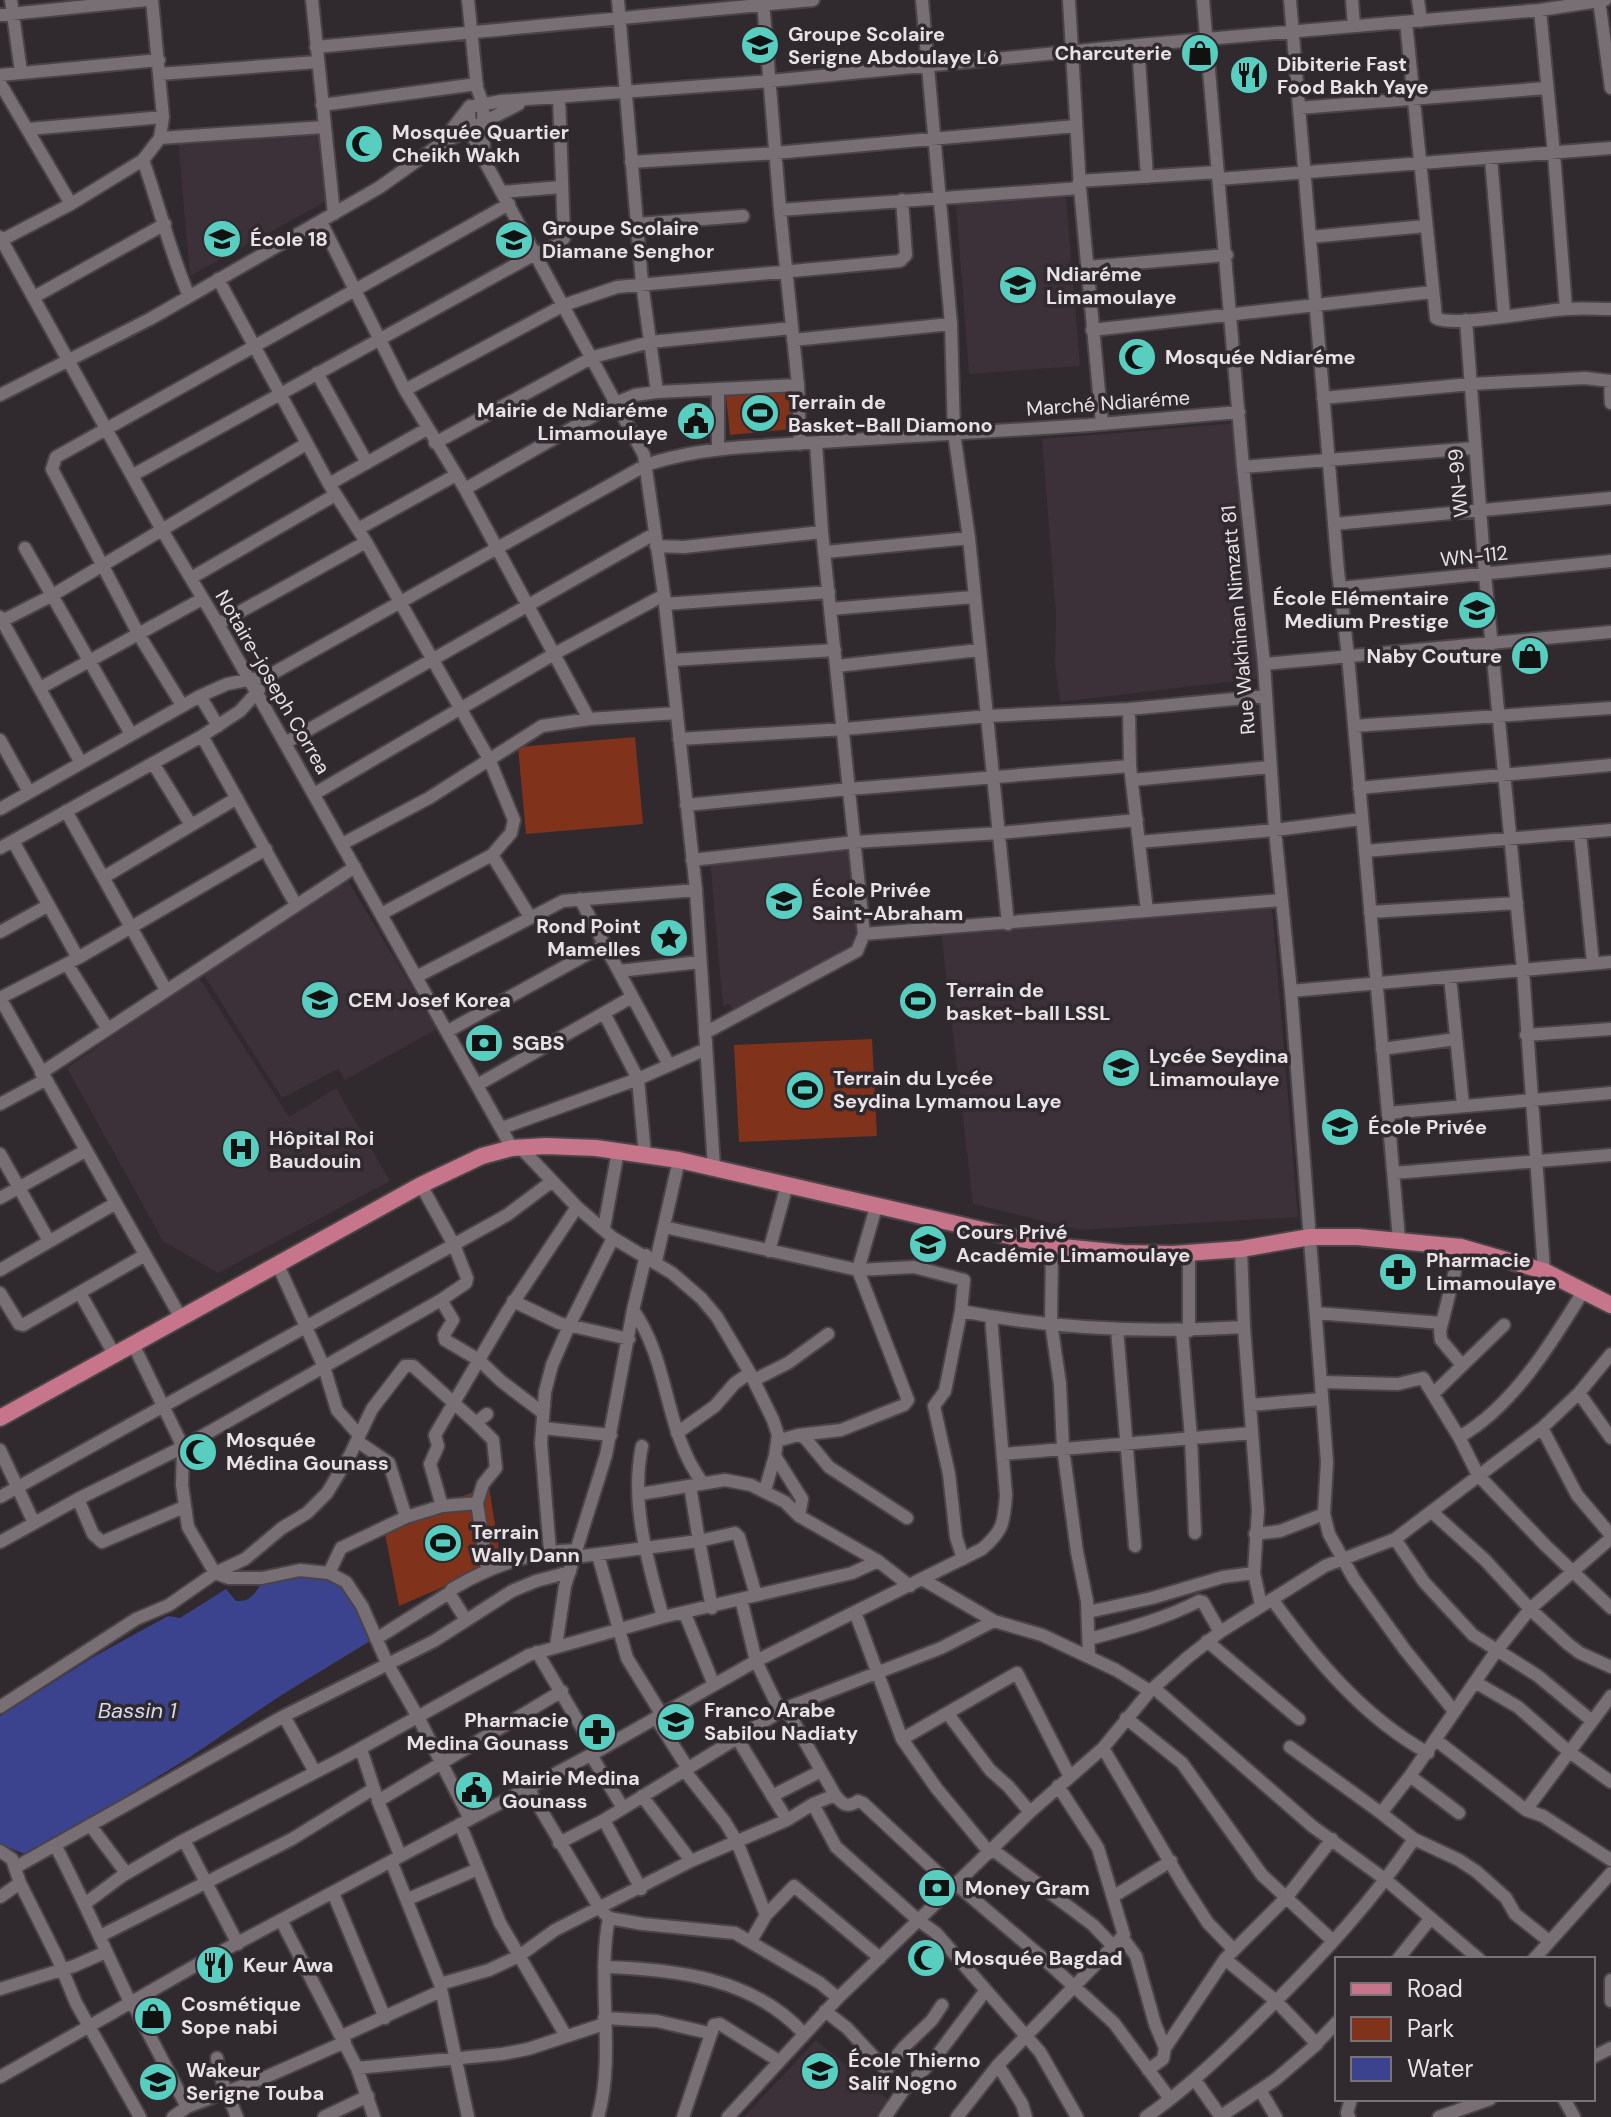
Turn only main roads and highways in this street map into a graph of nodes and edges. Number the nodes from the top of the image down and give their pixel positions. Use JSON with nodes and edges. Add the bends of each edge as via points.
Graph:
{"nodes":[{"id":1,"x":1611,"y":1304,"type":"edge"},
{"id":2,"x":0,"y":1418,"type":"edge"}],
"edges":[{"from":1,"to":2,"type":"main road","via":[[1544,1271],[1461,1247],[1310,1237],[1189,1252],[1052,1246],[679,1160],[571,1146],[516,1147],[482,1156],[421,1185]]}]}
